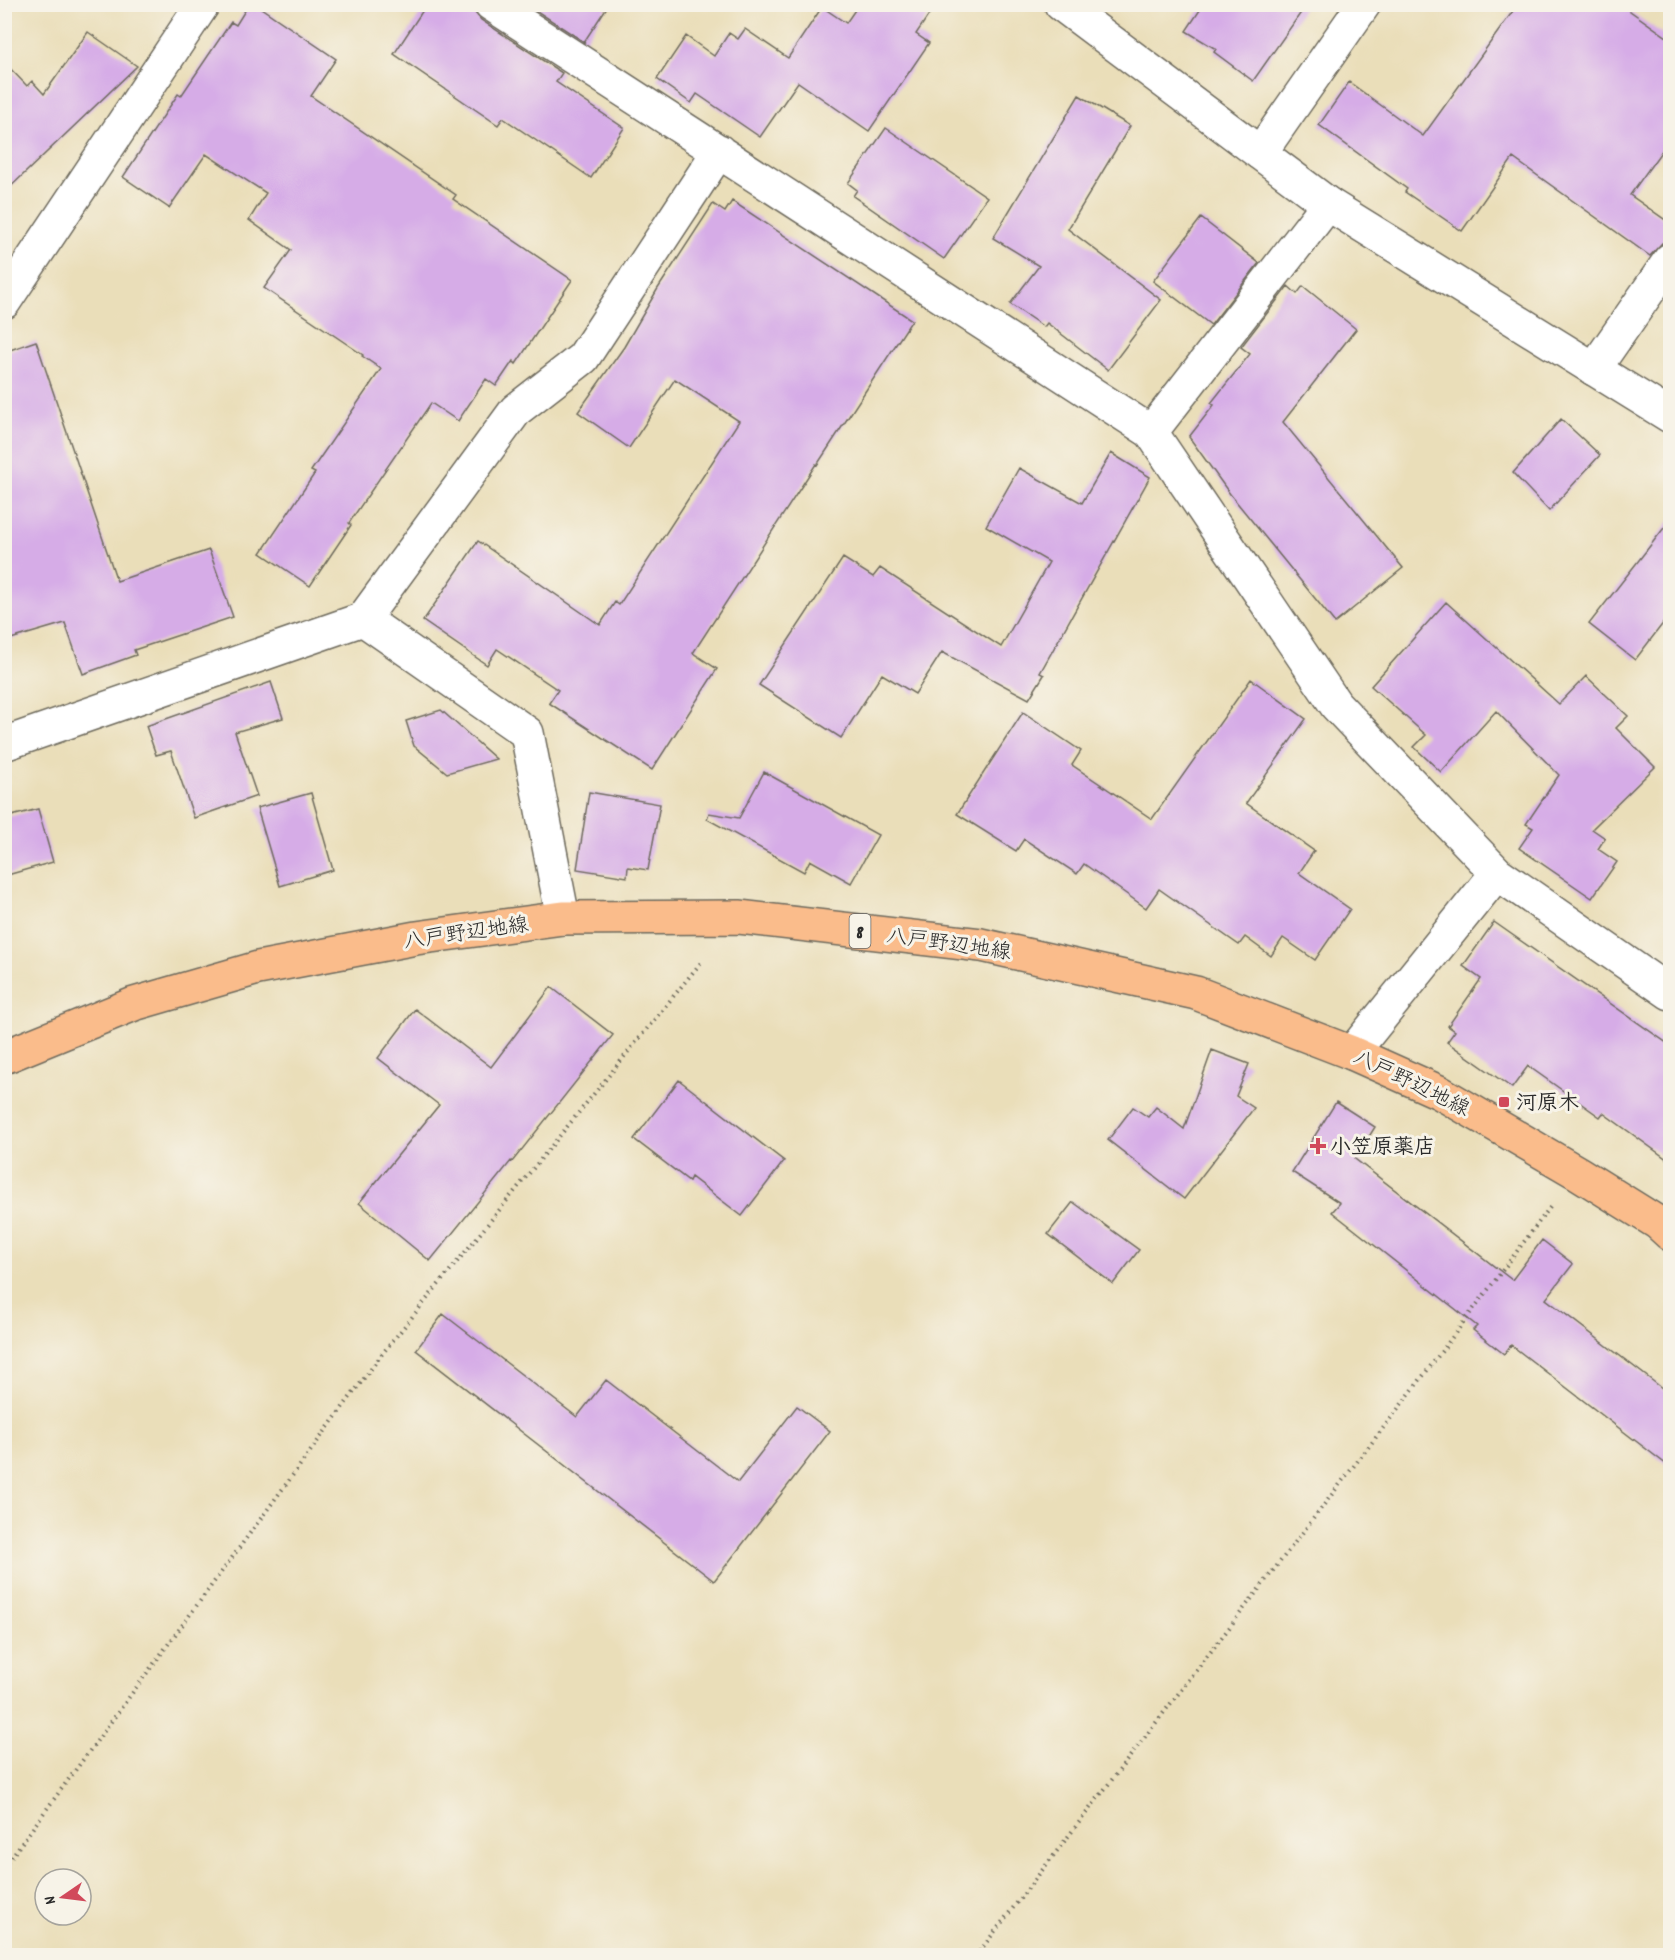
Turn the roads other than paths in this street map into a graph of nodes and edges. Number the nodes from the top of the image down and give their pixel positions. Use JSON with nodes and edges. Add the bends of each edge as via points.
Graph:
{"nodes":[{"id":1,"x":203,"y":4,"type":"edge"},
{"id":2,"x":491,"y":4,"type":"edge"},
{"id":3,"x":1061,"y":4,"type":"edge"},
{"id":4,"x":1364,"y":4,"type":"edge"},
{"id":5,"x":719,"y":151,"type":"junction"},
{"id":6,"x":1260,"y":153,"type":"junction"},
{"id":7,"x":1328,"y":204,"type":"junction"},
{"id":8,"x":1671,"y":260,"type":"edge"},
{"id":9,"x":4,"y":302,"type":"edge"},
{"id":10,"x":1594,"y":369,"type":"junction"},
{"id":11,"x":1671,"y":416,"type":"edge"},
{"id":12,"x":1151,"y":432,"type":"junction"},
{"id":13,"x":363,"y":619,"type":"junction"},
{"id":14,"x":4,"y":744,"type":"edge"},
{"id":15,"x":1497,"y":873,"type":"junction"},
{"id":16,"x":563,"y":918,"type":"junction"},
{"id":17,"x":1671,"y":993,"type":"edge"},
{"id":18,"x":1352,"y":1053,"type":"junction"},
{"id":19,"x":4,"y":1057,"type":"edge"},
{"id":20,"x":1671,"y":1234,"type":"edge"}],
"edges":[{"from":1,"to":9,"type":"street"},
{"from":2,"to":5,"type":"street"},
{"from":3,"to":6,"type":"street"},
{"from":4,"to":6,"type":"street"},
{"from":5,"to":12,"type":"street"},
{"from":5,"to":13,"type":"street","via":[[583,358],[516,410]]},
{"from":6,"to":7,"type":"street"},
{"from":7,"to":10,"type":"street"},
{"from":7,"to":12,"type":"street"},
{"from":8,"to":10,"type":"street"},
{"from":10,"to":11,"type":"street"},
{"from":12,"to":15,"type":"street","via":[[1336,705]]},
{"from":13,"to":14,"type":"street"},
{"from":13,"to":16,"type":"street","via":[[527,733]]},
{"from":15,"to":17,"type":"street"},
{"from":15,"to":18,"type":"street"},
{"from":16,"to":18,"type":"main road","name":"八戸野辺地線","number":"8","via":[[739,917],[981,945],[1196,993]]},
{"from":16,"to":19,"type":"main road","name":"八戸野辺地線","number":"8","via":[[416,938],[258,968],[134,1004]]},
{"from":18,"to":20,"type":"main road","name":"八戸野辺地線","number":"8","via":[[1439,1092],[1578,1173]]}]}
